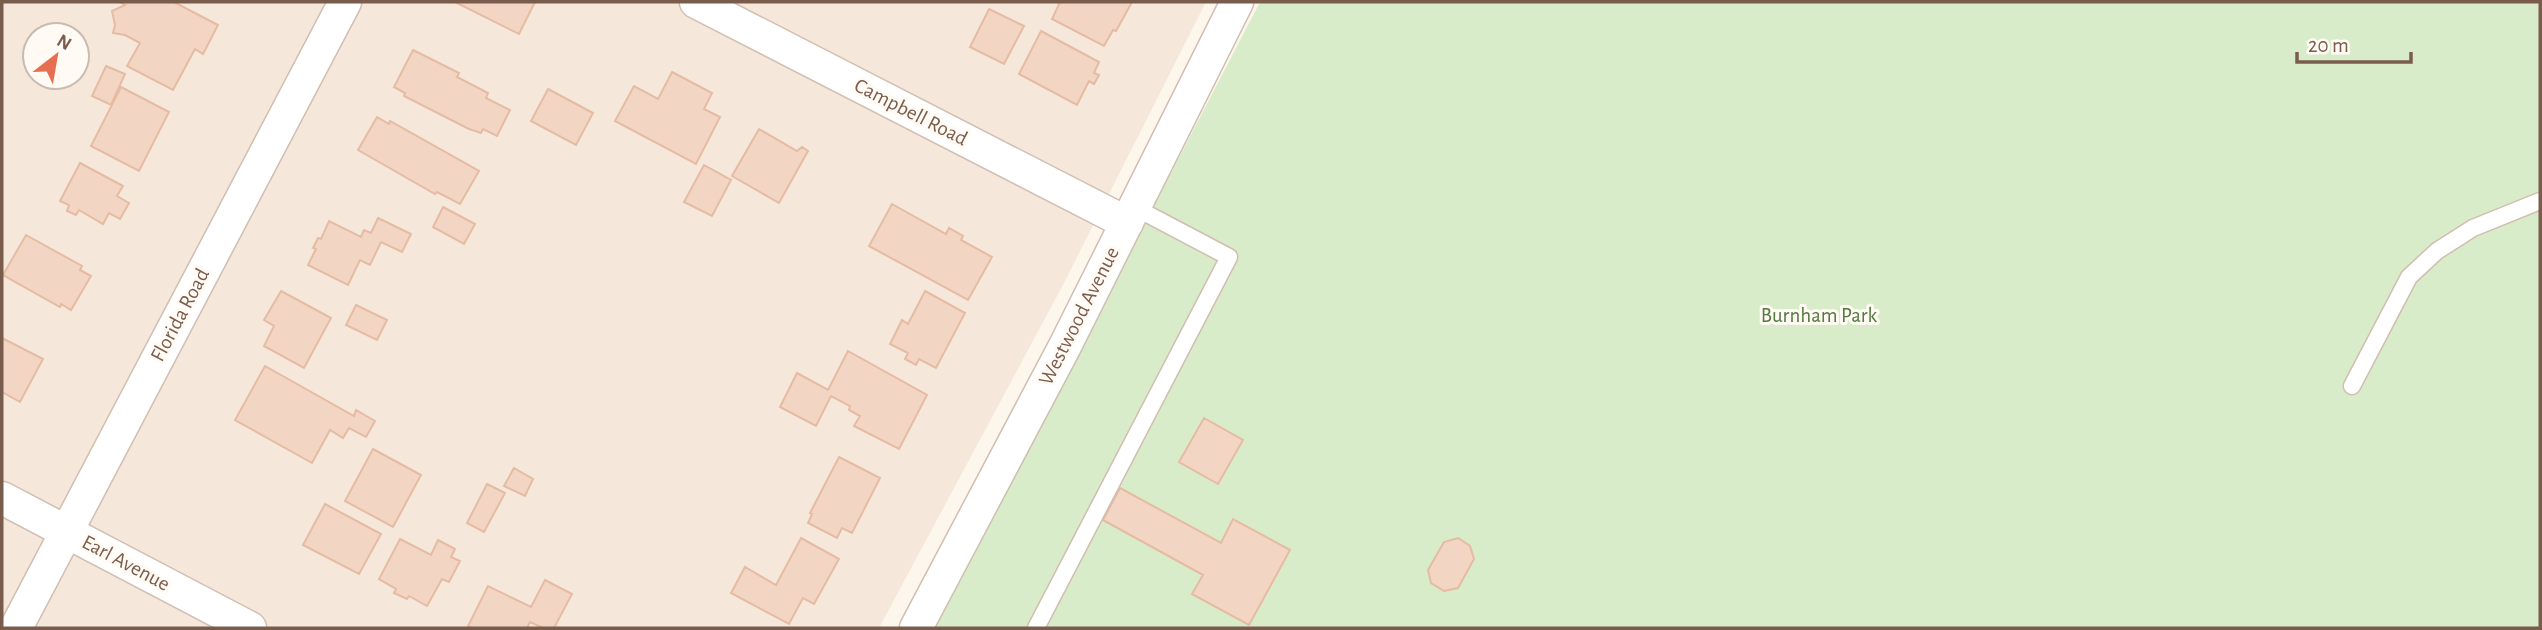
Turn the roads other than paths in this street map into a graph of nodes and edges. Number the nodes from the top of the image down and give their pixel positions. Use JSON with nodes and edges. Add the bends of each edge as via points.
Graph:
{"nodes":[{"id":1,"x":345,"y":2,"type":"edge"},
{"id":2,"x":696,"y":2,"type":"edge"},
{"id":3,"x":1237,"y":2,"type":"edge"},
{"id":4,"x":2540,"y":201,"type":"edge"},
{"id":5,"x":1130,"y":215,"type":"junction"},
{"id":6,"x":2352,"y":386,"type":"dead end"},
{"id":7,"x":2,"y":498,"type":"edge"},
{"id":8,"x":65,"y":532,"type":"junction"},
{"id":9,"x":16,"y":628,"type":"edge"},
{"id":10,"x":250,"y":628,"type":"edge"},
{"id":11,"x":916,"y":628,"type":"edge"},
{"id":12,"x":1036,"y":628,"type":"edge"}],
"edges":[{"from":1,"to":8,"type":"street","name":"Florida Road"},
{"from":2,"to":5,"type":"street","name":"Campbell Road"},
{"from":3,"to":5,"type":"street","name":"Westwood Avenue"},
{"from":4,"to":6,"type":"lane","via":[[2473,228],[2437,251],[2409,277]]},
{"from":5,"to":11,"type":"street","name":"Westwood Avenue"},
{"from":5,"to":12,"type":"lane","via":[[1229,257]]},
{"from":7,"to":8,"type":"street","name":"Earl Avenue"},
{"from":8,"to":9,"type":"street","name":"Florida Road"},
{"from":8,"to":10,"type":"street","name":"Earl Avenue"}]}
